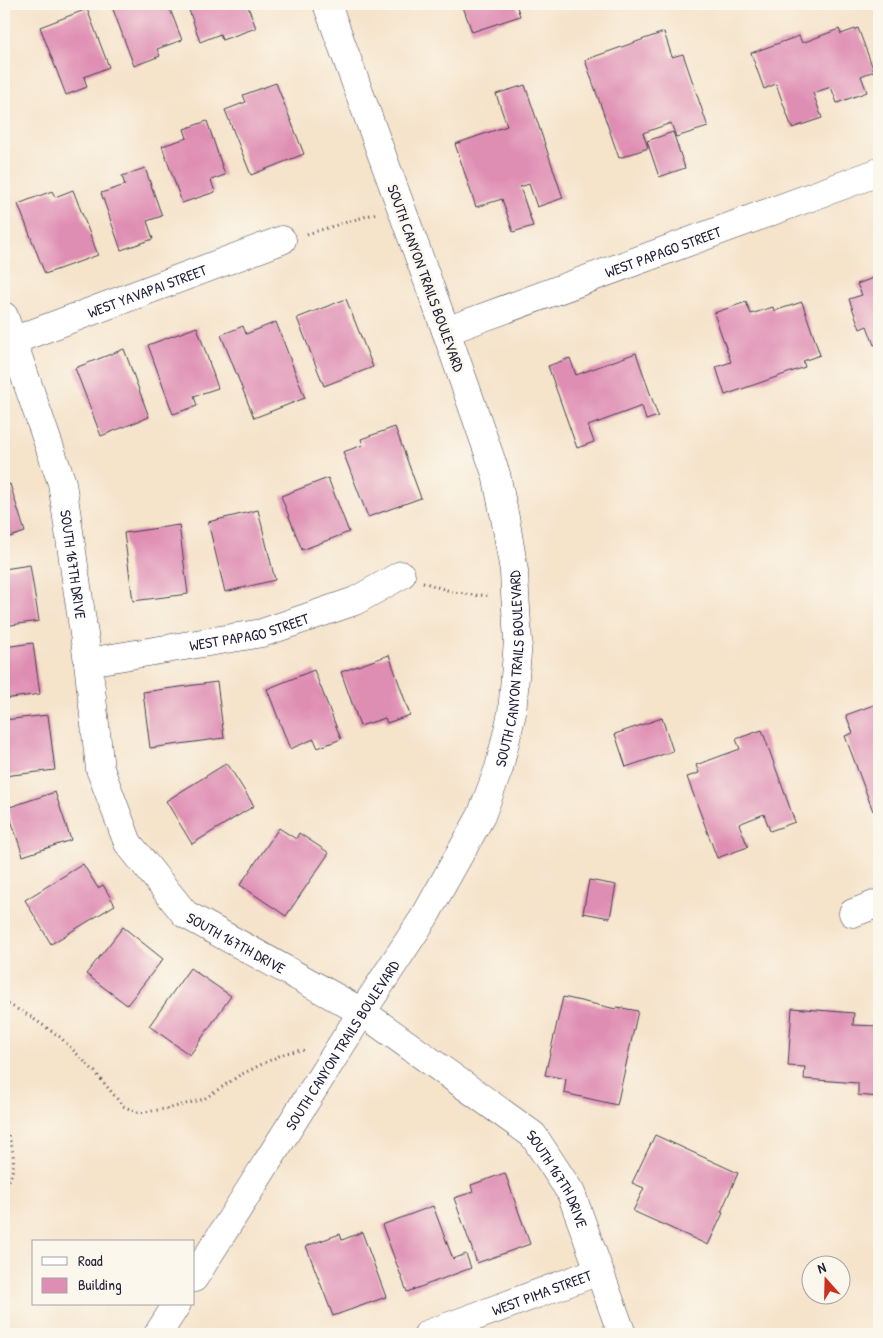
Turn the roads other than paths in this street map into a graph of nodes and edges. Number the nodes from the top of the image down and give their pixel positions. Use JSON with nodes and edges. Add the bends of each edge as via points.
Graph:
{"nodes":[{"id":1,"x":327,"y":4,"type":"edge"},
{"id":2,"x":879,"y":172,"type":"edge"},
{"id":3,"x":282,"y":240,"type":"road end"},
{"id":4,"x":8,"y":329,"type":"edge"},
{"id":5,"x":446,"y":331,"type":"junction"},
{"id":6,"x":401,"y":575,"type":"road end"},
{"id":7,"x":88,"y":662,"type":"junction"},
{"id":8,"x":879,"y":904,"type":"edge"},
{"id":9,"x":853,"y":913,"type":"dead end"},
{"id":10,"x":362,"y":1012,"type":"junction"},
{"id":11,"x":599,"y":1271,"type":"junction"},
{"id":12,"x":195,"y":1276,"type":"edge"},
{"id":13,"x":176,"y":1306,"type":"edge"},
{"id":14,"x":158,"y":1334,"type":"edge"},
{"id":15,"x":428,"y":1334,"type":"edge"},
{"id":16,"x":622,"y":1334,"type":"edge"}],
"edges":[{"from":1,"to":5,"type":"street","name":"SOUTH CANYON TRAILS BOULEVARD"},
{"from":2,"to":5,"type":"street","name":"WEST PAPAGO STREET"},
{"from":3,"to":4,"type":"street","name":"WEST YAVAPAI STREET"},
{"from":4,"to":7,"type":"street","name":"SOUTH 167TH DRIVE","via":[[62,483]]},
{"from":5,"to":10,"type":"street","name":"SOUTH CANYON TRAILS BOULEVARD","via":[[496,474],[506,523],[514,572],[518,641],[512,714],[499,768],[481,816],[425,916]]},
{"from":6,"to":7,"type":"street","name":"WEST PAPAGO STREET","via":[[355,601],[262,634]]},
{"from":7,"to":10,"type":"street","name":"SOUTH 167TH DRIVE","via":[[100,769],[128,844],[185,914]]},
{"from":8,"to":9,"type":"street"},
{"from":10,"to":11,"type":"street","name":"SOUTH 167TH DRIVE","via":[[533,1135],[571,1192]]},
{"from":10,"to":12,"type":"street","name":"SOUTH CANYON TRAILS BOULEVARD"},
{"from":11,"to":15,"type":"street","name":"WEST PIMA STREET"},
{"from":11,"to":16,"type":"street","name":"SOUTH 167TH DRIVE"},
{"from":13,"to":14,"type":"street"}]}
